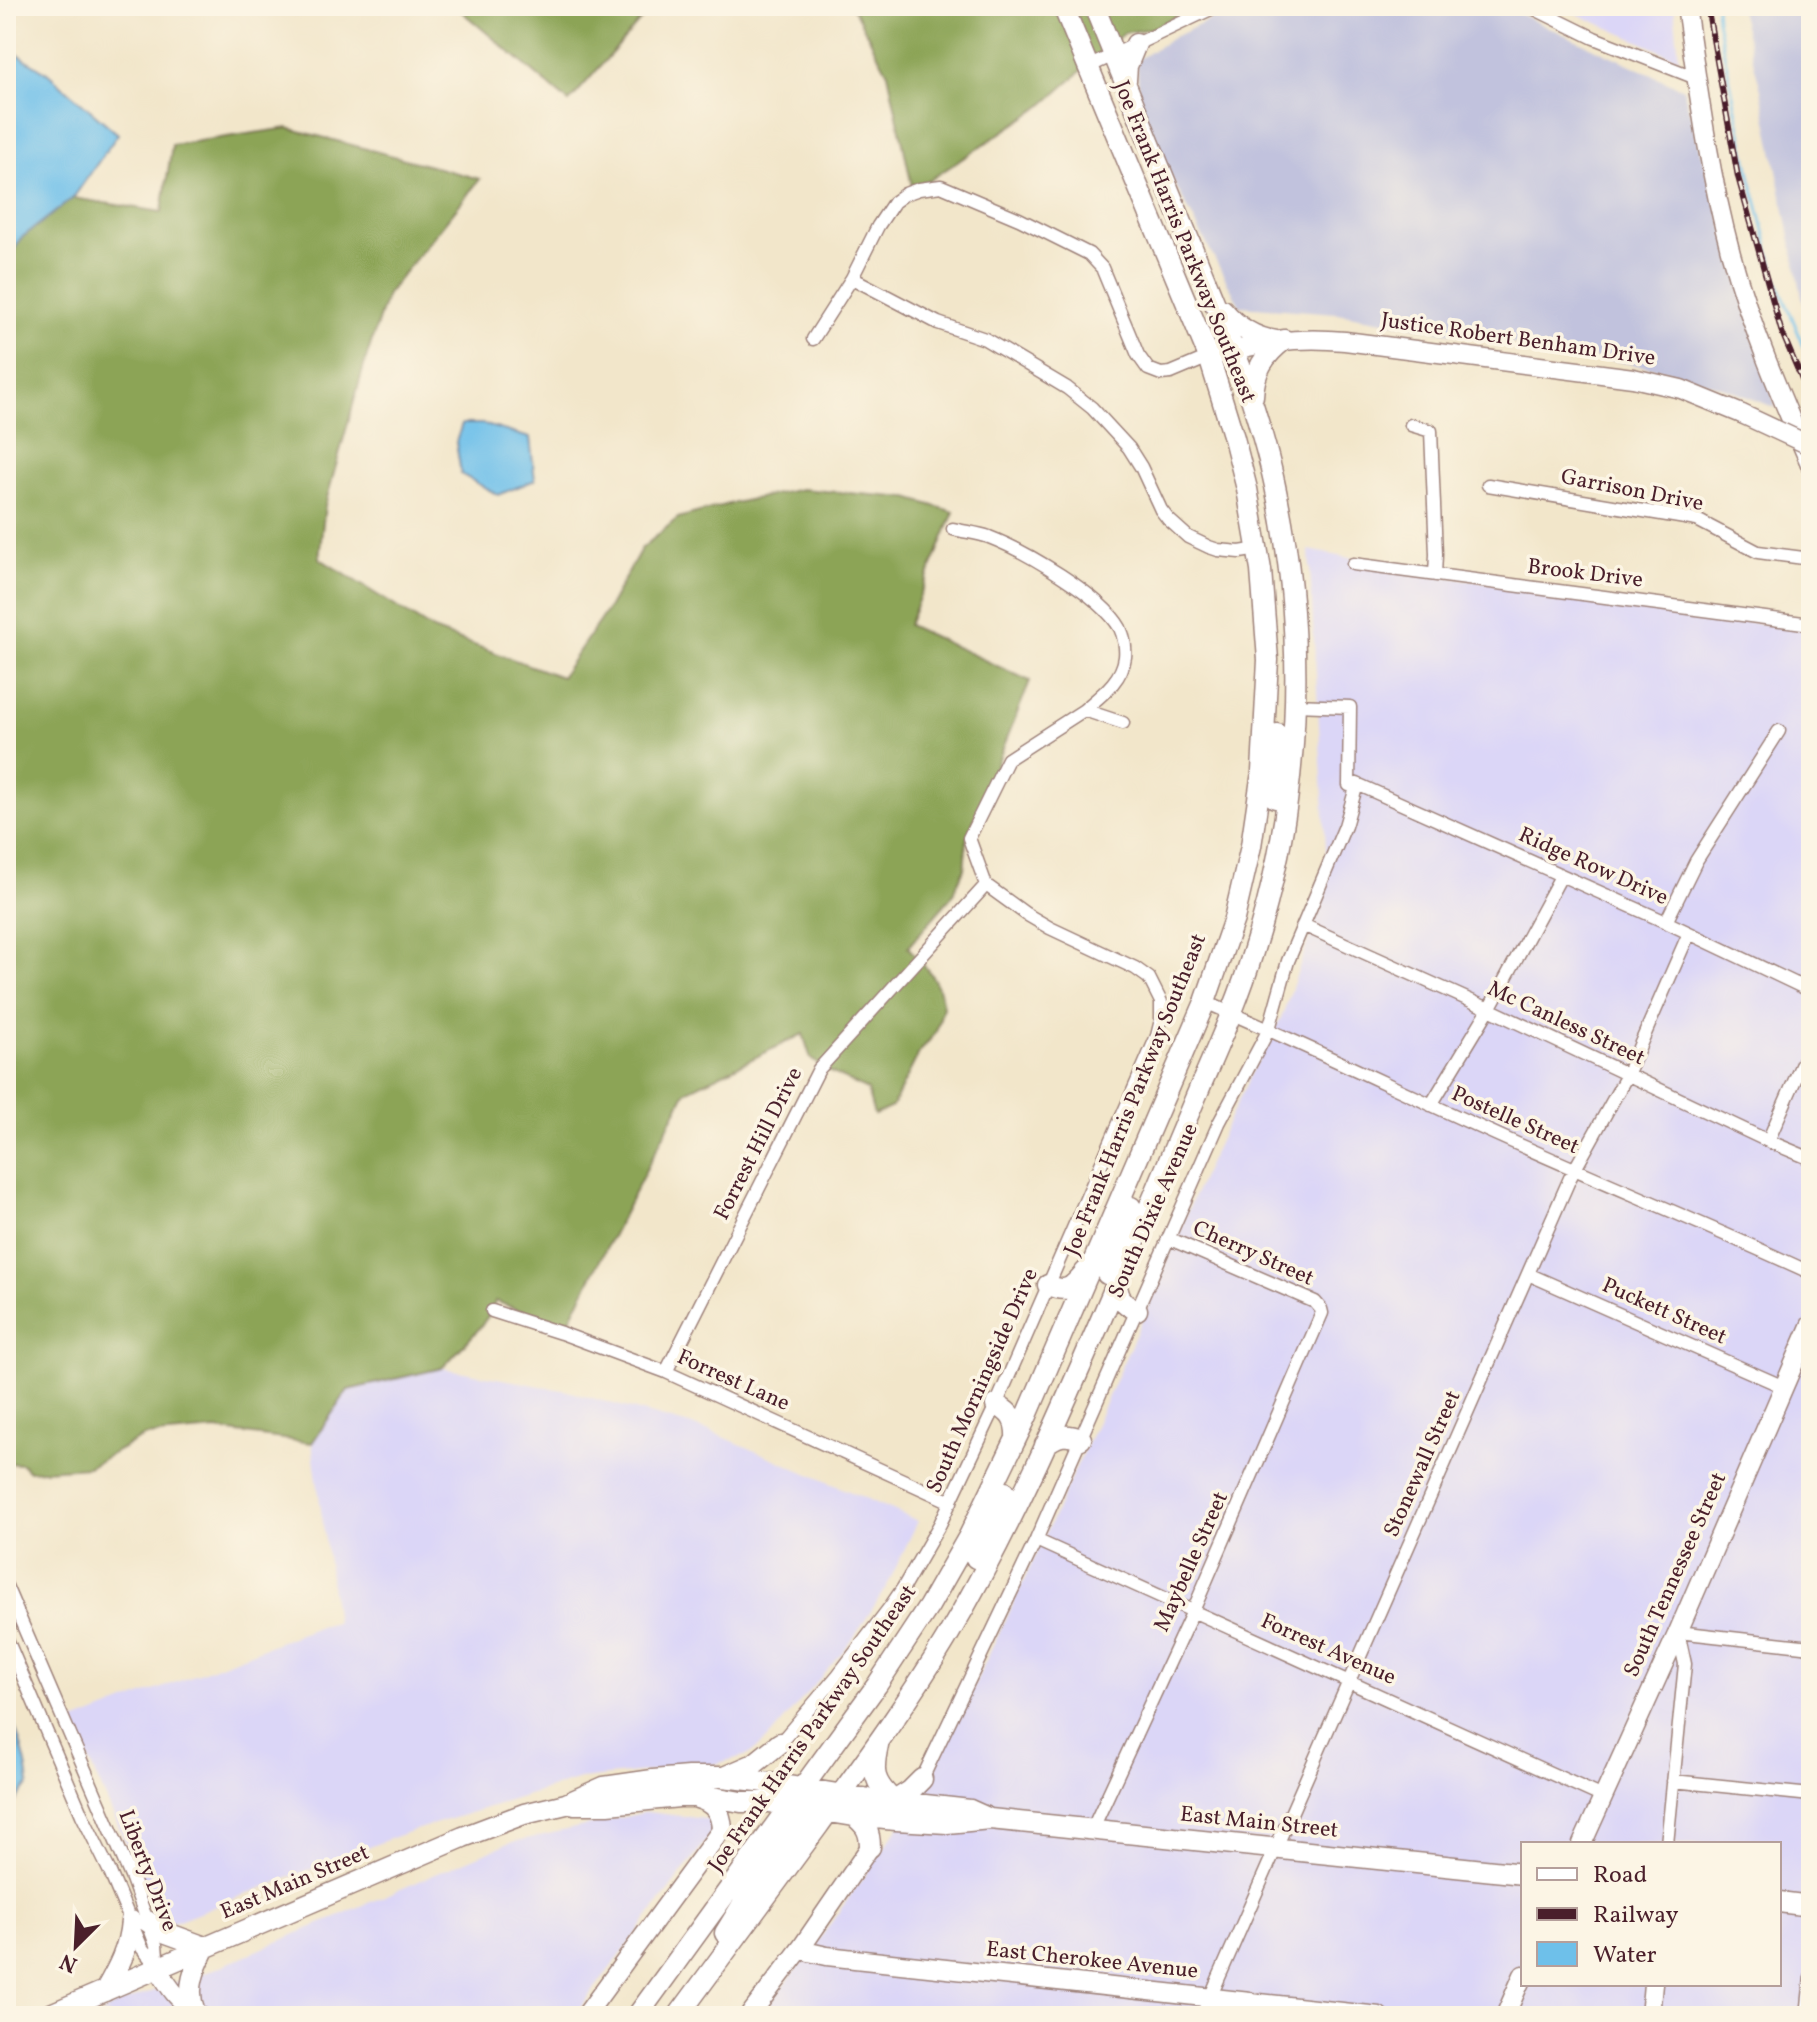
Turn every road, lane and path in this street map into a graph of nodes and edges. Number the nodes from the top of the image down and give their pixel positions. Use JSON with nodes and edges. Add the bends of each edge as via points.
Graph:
{"nodes":[{"id":1,"x":1063,"y":6,"type":"edge"},
{"id":2,"x":1080,"y":6,"type":"edge"},
{"id":3,"x":1094,"y":6,"type":"edge"},
{"id":4,"x":1217,"y":6,"type":"edge"},
{"id":5,"x":1529,"y":6,"type":"edge"},
{"id":6,"x":1686,"y":6,"type":"edge"},
{"id":7,"x":1136,"y":44,"type":"junction"},
{"id":8,"x":1101,"y":61,"type":"junction"},
{"id":9,"x":1696,"y":78,"type":"junction"},
{"id":10,"x":1126,"y":84,"type":"junction"},
{"id":11,"x":1188,"y":234,"type":"junction"},
{"id":12,"x":852,"y":278,"type":"junction"},
{"id":13,"x":1214,"y":298,"type":"junction"},
{"id":14,"x":813,"y":339,"type":"dead end"},
{"id":15,"x":1280,"y":340,"type":"junction"},
{"id":16,"x":1222,"y":353,"type":"junction"},
{"id":17,"x":1253,"y":404,"type":"junction"},
{"id":18,"x":1411,"y":425,"type":"dead end"},
{"id":19,"x":1811,"y":446,"type":"edge"},
{"id":20,"x":1811,"y":466,"type":"edge"},
{"id":21,"x":1488,"y":485,"type":"dead end"},
{"id":22,"x":953,"y":529,"type":"dead end"},
{"id":23,"x":1258,"y":549,"type":"junction"},
{"id":24,"x":1811,"y":559,"type":"edge"},
{"id":25,"x":1353,"y":564,"type":"dead end"},
{"id":26,"x":1435,"y":575,"type":"junction"},
{"id":27,"x":1811,"y":624,"type":"edge"},
{"id":28,"x":1084,"y":710,"type":"junction"},
{"id":29,"x":1295,"y":715,"type":"junction"},
{"id":30,"x":1123,"y":723,"type":"dead end"},
{"id":31,"x":1779,"y":731,"type":"dead end"},
{"id":32,"x":1357,"y":784,"type":"junction"},
{"id":33,"x":1561,"y":876,"type":"junction"},
{"id":34,"x":986,"y":885,"type":"junction"},
{"id":35,"x":1666,"y":922,"type":"junction"},
{"id":36,"x":1303,"y":925,"type":"junction"},
{"id":37,"x":1689,"y":933,"type":"junction"},
{"id":38,"x":1811,"y":991,"type":"edge"},
{"id":39,"x":1218,"y":1007,"type":"junction"},
{"id":40,"x":1489,"y":1009,"type":"junction"},
{"id":41,"x":1269,"y":1029,"type":"junction"},
{"id":42,"x":1811,"y":1043,"type":"edge"},
{"id":43,"x":1627,"y":1075,"type":"junction"},
{"id":44,"x":1431,"y":1105,"type":"junction"},
{"id":45,"x":1768,"y":1141,"type":"junction"},
{"id":46,"x":1811,"y":1159,"type":"edge"},
{"id":47,"x":1575,"y":1169,"type":"junction"},
{"id":48,"x":1168,"y":1238,"type":"junction"},
{"id":49,"x":1095,"y":1258,"type":"junction"},
{"id":50,"x":1811,"y":1273,"type":"edge"},
{"id":51,"x":1528,"y":1274,"type":"junction"},
{"id":52,"x":1117,"y":1282,"type":"junction"},
{"id":53,"x":1048,"y":1285,"type":"junction"},
{"id":54,"x":1321,"y":1309,"type":"joint"},
{"id":55,"x":1137,"y":1310,"type":"junction"},
{"id":56,"x":492,"y":1311,"type":"dead end"},
{"id":57,"x":1811,"y":1324,"type":"edge"},
{"id":58,"x":1096,"y":1329,"type":"junction"},
{"id":59,"x":666,"y":1372,"type":"junction"},
{"id":60,"x":1784,"y":1387,"type":"junction"},
{"id":61,"x":996,"y":1405,"type":"junction"},
{"id":62,"x":1026,"y":1418,"type":"junction"},
{"id":63,"x":1016,"y":1439,"type":"junction"},
{"id":64,"x":1081,"y":1439,"type":"junction"},
{"id":65,"x":1045,"y":1445,"type":"junction"},
{"id":66,"x":951,"y":1502,"type":"junction"},
{"id":67,"x":1036,"y":1540,"type":"junction"},
{"id":68,"x":6,"y":1586,"type":"edge"},
{"id":69,"x":1193,"y":1611,"type":"junction"},
{"id":70,"x":1678,"y":1632,"type":"junction"},
{"id":71,"x":6,"y":1637,"type":"edge"},
{"id":72,"x":1811,"y":1647,"type":"edge"},
{"id":73,"x":1349,"y":1683,"type":"junction"},
{"id":74,"x":57,"y":1706,"type":"junction"},
{"id":75,"x":39,"y":1714,"type":"junction"},
{"id":76,"x":879,"y":1741,"type":"junction"},
{"id":77,"x":780,"y":1743,"type":"junction"},
{"id":78,"x":75,"y":1746,"type":"junction"},
{"id":79,"x":56,"y":1755,"type":"junction"},
{"id":80,"x":722,"y":1777,"type":"junction"},
{"id":81,"x":922,"y":1779,"type":"junction"},
{"id":82,"x":1673,"y":1781,"type":"junction"},
{"id":83,"x":1811,"y":1795,"type":"edge"},
{"id":84,"x":693,"y":1797,"type":"junction"},
{"id":85,"x":813,"y":1797,"type":"junction"},
{"id":86,"x":1603,"y":1797,"type":"junction"},
{"id":87,"x":741,"y":1802,"type":"junction"},
{"id":88,"x":566,"y":1804,"type":"junction"},
{"id":89,"x":937,"y":1806,"type":"junction"},
{"id":90,"x":895,"y":1811,"type":"junction"},
{"id":91,"x":854,"y":1816,"type":"junction"},
{"id":92,"x":990,"y":1819,"type":"junction"},
{"id":93,"x":722,"y":1829,"type":"junction"},
{"id":94,"x":1092,"y":1830,"type":"junction"},
{"id":95,"x":1583,"y":1842,"type":"edge"},
{"id":96,"x":1667,"y":1842,"type":"edge"},
{"id":97,"x":870,"y":1847,"type":"junction"},
{"id":98,"x":1276,"y":1849,"type":"junction"},
{"id":99,"x":758,"y":1851,"type":"junction"},
{"id":100,"x":1521,"y":1874,"type":"edge"},
{"id":101,"x":723,"y":1899,"type":"junction"},
{"id":102,"x":1781,"y":1902,"type":"edge"},
{"id":103,"x":1811,"y":1906,"type":"edge"},
{"id":104,"x":139,"y":1921,"type":"junction"},
{"id":105,"x":205,"y":1947,"type":"junction"},
{"id":106,"x":801,"y":1948,"type":"junction"},
{"id":107,"x":158,"y":1968,"type":"junction"},
{"id":108,"x":1811,"y":1977,"type":"edge"},
{"id":109,"x":1521,"y":1980,"type":"edge"},
{"id":110,"x":1653,"y":1986,"type":"edge"},
{"id":111,"x":105,"y":1991,"type":"junction"},
{"id":112,"x":1210,"y":1998,"type":"junction"},
{"id":113,"x":51,"y":2014,"type":"edge"},
{"id":114,"x":198,"y":2014,"type":"edge"},
{"id":115,"x":80,"y":2016,"type":"edge"},
{"id":116,"x":585,"y":2016,"type":"edge"},
{"id":117,"x":637,"y":2016,"type":"edge"},
{"id":118,"x":653,"y":2016,"type":"edge"},
{"id":119,"x":678,"y":2016,"type":"edge"},
{"id":120,"x":749,"y":2016,"type":"edge"},
{"id":121,"x":1202,"y":2016,"type":"edge"},
{"id":122,"x":1379,"y":2016,"type":"edge"},
{"id":123,"x":1505,"y":2016,"type":"edge"},
{"id":124,"x":1650,"y":2016,"type":"edge"},
{"id":125,"x":1807,"y":2016,"type":"edge"}],
"edges":[{"from":1,"to":8,"type":"main road","name":"Joe Frank Harris Parkway Southeast"},
{"from":2,"to":8,"type":"main road"},
{"from":3,"to":8,"type":"main road","name":"Joe Frank Harris Parkway Southeast"},
{"from":4,"to":7,"type":"street"},
{"from":5,"to":9,"type":"street"},
{"from":6,"to":9,"type":"street"},
{"from":7,"to":8,"type":"street"},
{"from":7,"to":10,"type":"main road"},
{"from":8,"to":10,"type":"main road","name":"Joe Frank Harris Parkway Southeast"},
{"from":8,"to":11,"type":"main road","via":[[1151,175]]},
{"from":8,"to":16,"type":"main road","name":"Joe Frank Harris Parkway Southeast","via":[[1144,200]]},
{"from":9,"to":20,"type":"street","via":[[1732,256]]},
{"from":10,"to":11,"type":"main road","name":"Joe Frank Harris Parkway Southeast"},
{"from":11,"to":13,"type":"main road","name":"Joe Frank Harris Parkway Southeast"},
{"from":12,"to":14,"type":"street"},
{"from":12,"to":16,"type":"street","via":[[894,202],[905,194],[941,186],[1096,260],[1148,369],[1171,373]]},
{"from":12,"to":23,"type":"street","via":[[938,323],[985,339],[1067,388],[1129,448],[1161,510],[1188,537],[1229,552]]},
{"from":13,"to":15,"type":"main road","via":[[1241,328]]},
{"from":13,"to":16,"type":"main road","name":"Joe Frank Harris Parkway Southeast"},
{"from":15,"to":16,"type":"street","name":"Justice Robert Benham Drive"},
{"from":15,"to":17,"type":"main road","via":[[1259,367]]},
{"from":15,"to":19,"type":"street","name":"Justice Robert Benham Drive","bridge":true,"via":[[1345,341],[1633,378],[1681,389]]},
{"from":16,"to":17,"type":"main road","name":"Joe Frank Harris Parkway Southeast"},
{"from":16,"to":23,"type":"main road","name":"Joe Frank Harris Parkway Southeast"},
{"from":16,"to":29,"type":"main road","via":[[1221,365],[1258,483],[1288,710]]},
{"from":17,"to":29,"type":"main road","name":"Joe Frank Harris Parkway Southeast","via":[[1284,538],[1294,629]]},
{"from":18,"to":26,"type":"street","via":[[1431,431]]},
{"from":21,"to":24,"type":"street","name":"Garrison Drive","via":[[1697,520],[1758,552]]},
{"from":22,"to":28,"type":"street","via":[[985,536],[1043,564],[1107,610],[1125,641],[1125,659],[1109,688]]},
{"from":23,"to":39,"type":"main road","name":"Joe Frank Harris Parkway Southeast","via":[[1268,660],[1262,772]]},
{"from":25,"to":26,"type":"street","name":"Brook Drive"},
{"from":26,"to":27,"type":"street","name":"Brook Drive"},
{"from":28,"to":30,"type":"street"},
{"from":28,"to":34,"type":"street","via":[[1008,759],[969,838]]},
{"from":29,"to":32,"type":"street","name":"South Dixie Avenue","via":[[1350,707],[1349,785]]},
{"from":29,"to":39,"type":"main road","name":"Joe Frank Harris Parkway Southeast","via":[[1284,824],[1267,905],[1253,953]]},
{"from":31,"to":35,"type":"street","via":[[1696,861]]},
{"from":32,"to":33,"type":"street","name":"Ridge Row Drive"},
{"from":32,"to":36,"type":"street","name":"South Dixie Avenue"},
{"from":33,"to":35,"type":"street","name":"Ridge Row Drive"},
{"from":33,"to":40,"type":"street"},
{"from":34,"to":53,"type":"street","name":"South Morningside Drive","via":[[1050,928],[1143,973],[1161,1002],[1157,1036]]},
{"from":34,"to":59,"type":"street","name":"Forrest Hill Drive","via":[[819,1069]]},
{"from":35,"to":37,"type":"street","name":"Ridge Row Drive"},
{"from":36,"to":40,"type":"street","name":"Mc Canless Street"},
{"from":36,"to":41,"type":"street","name":"South Dixie Avenue"},
{"from":37,"to":38,"type":"street","name":"Ridge Row Drive"},
{"from":37,"to":43,"type":"street","name":"Stonewall Street"},
{"from":39,"to":41,"type":"street","name":"Postelle Street"},
{"from":39,"to":49,"type":"main road","name":"Joe Frank Harris Parkway Southeast"},
{"from":39,"to":52,"type":"main road","name":"Joe Frank Harris Parkway Southeast"},
{"from":39,"to":58,"type":"main road","via":[[1128,1215]]},
{"from":40,"to":43,"type":"street","name":"Mc Canless Street"},
{"from":40,"to":44,"type":"street"},
{"from":41,"to":44,"type":"street","name":"Postelle Street"},
{"from":41,"to":48,"type":"street","name":"South Dixie Avenue","via":[[1219,1123]]},
{"from":42,"to":45,"type":"street"},
{"from":43,"to":45,"type":"street","name":"Mc Canless Street"},
{"from":43,"to":47,"type":"street","name":"Stonewall Street"},
{"from":44,"to":47,"type":"street","name":"Postelle Street"},
{"from":45,"to":46,"type":"street","name":"Mc Canless Street"},
{"from":47,"to":50,"type":"street","name":"Postelle Street"},
{"from":47,"to":51,"type":"street","name":"Stonewall Street"},
{"from":48,"to":54,"type":"street","name":"Cherry Street"},
{"from":48,"to":55,"type":"street","name":"South Dixie Avenue"},
{"from":49,"to":53,"type":"main road","via":[[1071,1287]]},
{"from":49,"to":62,"type":"main road","name":"Joe Frank Harris Parkway Southeast"},
{"from":51,"to":60,"type":"street","name":"Puckett Street"},
{"from":51,"to":73,"type":"street","name":"Stonewall Street"},
{"from":52,"to":55,"type":"main road","via":[[1121,1299]]},
{"from":52,"to":58,"type":"main road","name":"Joe Frank Harris Parkway Southeast"},
{"from":53,"to":61,"type":"street","name":"South Morningside Drive"},
{"from":54,"to":69,"type":"street","name":"Maybelle Street"},
{"from":55,"to":64,"type":"street","name":"South Dixie Avenue"},
{"from":56,"to":59,"type":"street","name":"Forrest Lane"},
{"from":57,"to":60,"type":"street","name":"South Tennessee Street"},
{"from":58,"to":65,"type":"main road","name":"Joe Frank Harris Parkway Southeast"},
{"from":59,"to":66,"type":"street","name":"Forrest Lane"},
{"from":60,"to":70,"type":"street","name":"South Tennessee Street"},
{"from":61,"to":63,"type":"main road","via":[[1013,1418]]},
{"from":61,"to":66,"type":"street","name":"South Morningside Drive"},
{"from":62,"to":63,"type":"main road","name":"Joe Frank Harris Parkway Southeast"},
{"from":62,"to":85,"type":"main road","via":[[1006,1491],[965,1580],[921,1656]]},
{"from":63,"to":85,"type":"main road","name":"Joe Frank Harris Parkway Southeast","via":[[929,1606],[869,1697]]},
{"from":64,"to":65,"type":"main road","via":[[1062,1435]]},
{"from":64,"to":67,"type":"street","name":"South Dixie Avenue"},
{"from":65,"to":76,"type":"main road","name":"Joe Frank Harris Parkway Southeast","via":[[964,1607]]},
{"from":66,"to":77,"type":"street","name":"South Morningside Drive","via":[[890,1607]]},
{"from":67,"to":69,"type":"street","name":"Forrest Avenue"},
{"from":67,"to":81,"type":"street","name":"South Dixie Avenue"},
{"from":68,"to":74,"type":"street","name":"Liberty Drive"},
{"from":69,"to":73,"type":"street","name":"Forrest Avenue"},
{"from":69,"to":94,"type":"street","name":"Maybelle Street"},
{"from":70,"to":72,"type":"street"},
{"from":70,"to":82,"type":"street","via":[[1685,1664]]},
{"from":70,"to":86,"type":"street","name":"South Tennessee Street"},
{"from":71,"to":75,"type":"street","name":"Liberty Drive"},
{"from":73,"to":86,"type":"street","name":"Forrest Avenue"},
{"from":73,"to":98,"type":"street","name":"Stonewall Street"},
{"from":74,"to":75,"type":"street"},
{"from":74,"to":78,"type":"street","name":"Liberty Drive"},
{"from":75,"to":79,"type":"street","name":"Liberty Drive"},
{"from":76,"to":85,"type":"main road","name":"Joe Frank Harris Parkway Southeast"},
{"from":76,"to":90,"type":"main road","via":[[876,1779]]},
{"from":77,"to":80,"type":"main road","via":[[754,1764]]},
{"from":77,"to":85,"type":"main road","via":[[772,1769],[779,1779]]},
{"from":78,"to":79,"type":"street"},
{"from":78,"to":104,"type":"street","name":"Liberty Drive","via":[[132,1879]]},
{"from":79,"to":104,"type":"street","name":"Liberty Drive"},
{"from":80,"to":85,"type":"main road","name":"East Main Street"},
{"from":80,"to":88,"type":"main road","name":"East Main Street","via":[[619,1784]]},
{"from":81,"to":89,"type":"main road","via":[[923,1793]]},
{"from":81,"to":90,"type":"main road"},
{"from":82,"to":83,"type":"street"},
{"from":82,"to":96,"type":"street"},
{"from":84,"to":87,"type":"main road","name":"East Main Street"},
{"from":84,"to":88,"type":"main road","name":"East Main Street"},
{"from":84,"to":93,"type":"main road","via":[[717,1809]]},
{"from":85,"to":87,"type":"main road","name":"East Main Street"},
{"from":85,"to":90,"type":"main road","name":"East Main Street"},
{"from":85,"to":91,"type":"main road","name":"East Main Street"},
{"from":85,"to":99,"type":"main road","name":"Joe Frank Harris Parkway Southeast"},
{"from":85,"to":119,"type":"main road","name":"Joe Frank Harris Parkway Southeast","via":[[708,1976]]},
{"from":86,"to":95,"type":"street","name":"South Tennessee Street"},
{"from":87,"to":93,"type":"main road"},
{"from":87,"to":99,"type":"main road","via":[[759,1820]]},
{"from":88,"to":105,"type":"main road","name":"East Main Street","via":[[473,1833]]},
{"from":89,"to":90,"type":"main road","name":"East Main Street"},
{"from":89,"to":92,"type":"main road","name":"East Main Street"},
{"from":90,"to":91,"type":"main road","name":"East Main Street"},
{"from":90,"to":92,"type":"main road","name":"East Main Street","via":[[947,1823]]},
{"from":90,"to":97,"type":"main road"},
{"from":91,"to":97,"type":"main road","via":[[869,1831]]},
{"from":92,"to":94,"type":"main road","name":"East Main Street"},
{"from":93,"to":116,"type":"street"},
{"from":94,"to":98,"type":"main road","name":"East Main Street"},
{"from":97,"to":106,"type":"street"},
{"from":98,"to":100,"type":"main road","name":"East Main Street"},
{"from":98,"to":112,"type":"street","name":"Stonewall Street"},
{"from":99,"to":101,"type":"main road","name":"Joe Frank Harris Parkway Southeast"},
{"from":101,"to":117,"type":"main road","name":"Joe Frank Harris Parkway Southeast"},
{"from":101,"to":118,"type":"main road","via":[[703,1944]]},
{"from":102,"to":103,"type":"main road"},
{"from":104,"to":105,"type":"main road"},
{"from":104,"to":107,"type":"street","name":"Liberty Drive","via":[[156,1945]]},
{"from":104,"to":111,"type":"main road"},
{"from":105,"to":107,"type":"main road","name":"East Main Street"},
{"from":105,"to":114,"type":"main road","via":[[190,1988]]},
{"from":106,"to":112,"type":"street","name":"East Cherokee Avenue","via":[[827,1956]]},
{"from":106,"to":120,"type":"street"},
{"from":107,"to":111,"type":"main road","name":"East Main Street"},
{"from":107,"to":114,"type":"street","via":[[173,1993]]},
{"from":108,"to":125,"type":"street"},
{"from":109,"to":123,"type":"street"},
{"from":110,"to":124,"type":"street"},
{"from":111,"to":113,"type":"main road","name":"East Main Street"},
{"from":112,"to":121,"type":"street","name":"Stonewall Street"},
{"from":112,"to":122,"type":"street","name":"East Cherokee Avenue"},
{"from":113,"to":115,"type":"main road"}]}
